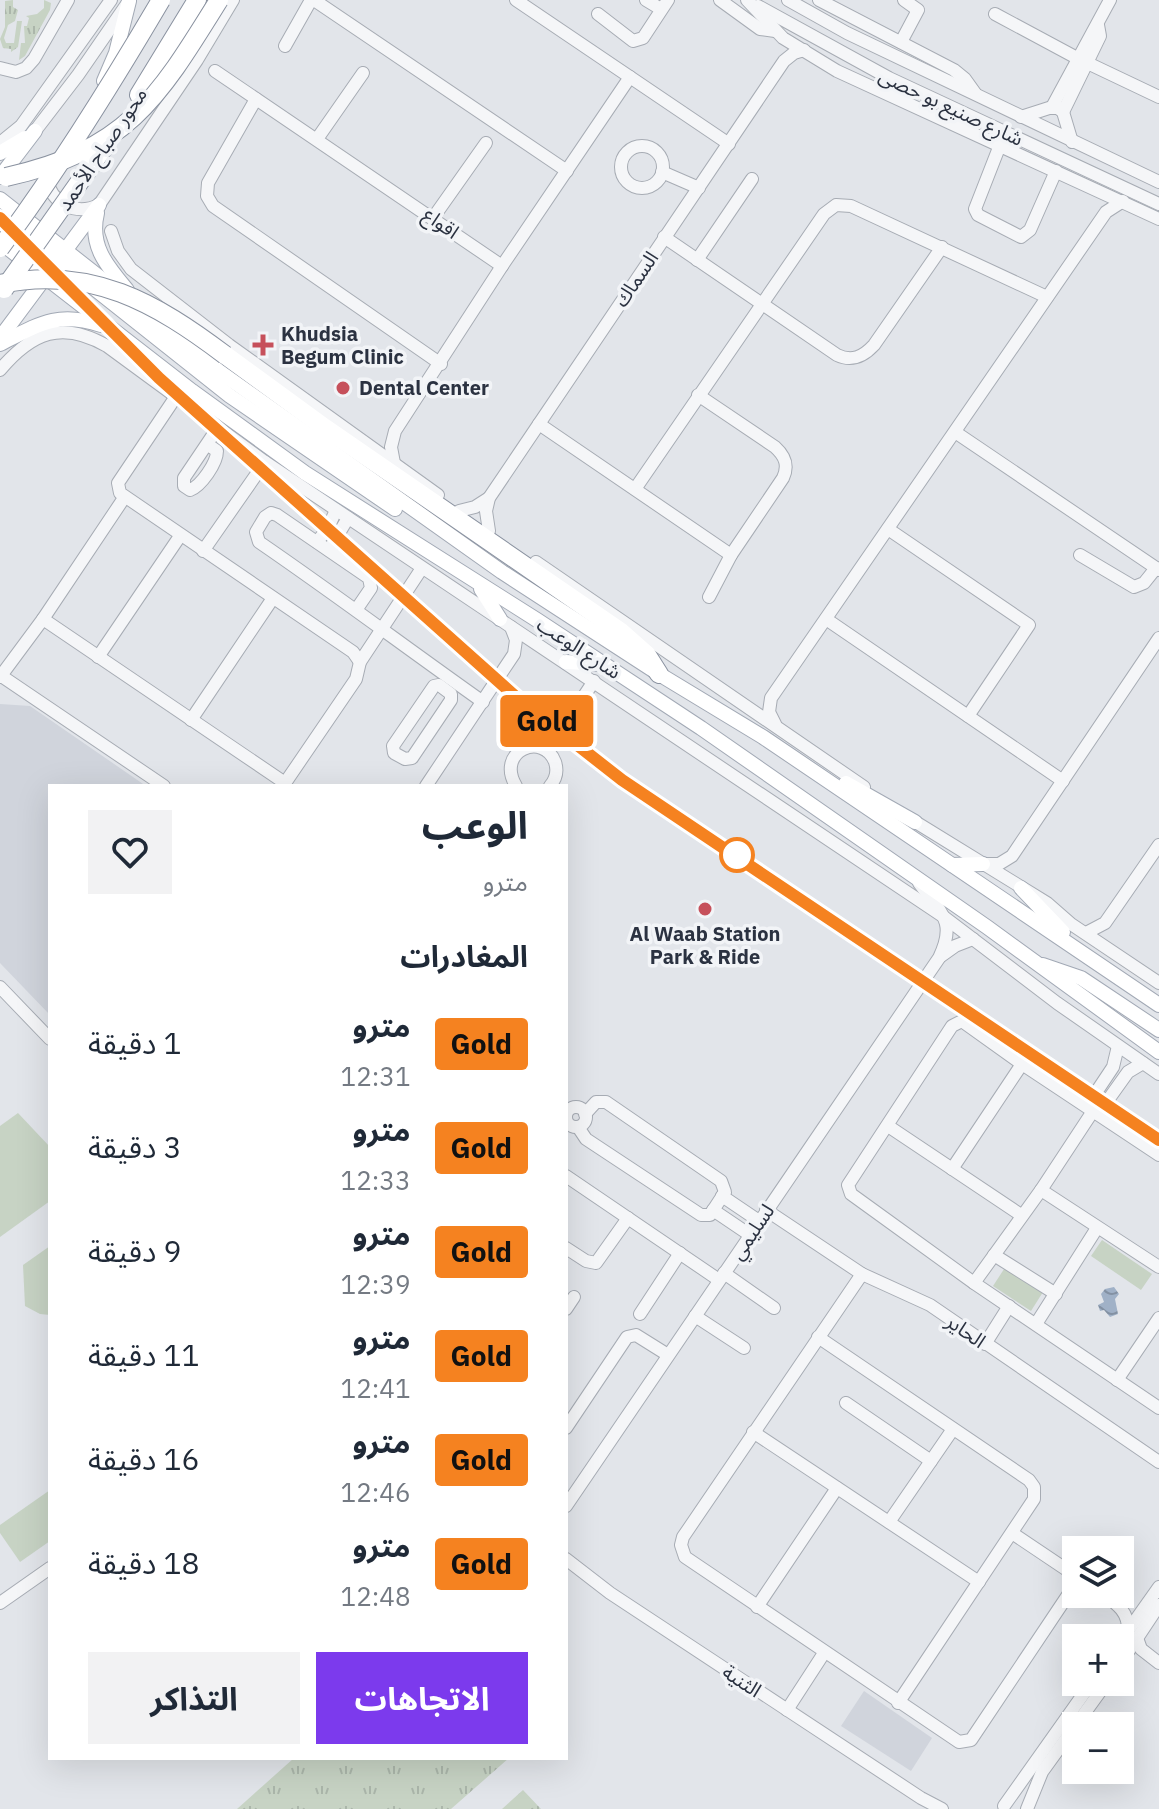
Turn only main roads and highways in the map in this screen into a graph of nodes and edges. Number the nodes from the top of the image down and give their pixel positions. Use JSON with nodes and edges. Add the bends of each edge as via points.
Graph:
{"nodes":[{"id":1,"x":129,"y":0,"type":"edge"},
{"id":2,"x":161,"y":0,"type":"edge"},
{"id":3,"x":197,"y":0,"type":"edge"},
{"id":4,"x":219,"y":0,"type":"edge"},
{"id":5,"x":0,"y":153,"type":"edge"},
{"id":6,"x":0,"y":177,"type":"edge"},
{"id":7,"x":0,"y":199,"type":"edge"},
{"id":8,"x":0,"y":205,"type":"edge"},
{"id":9,"x":0,"y":217,"type":"edge"},
{"id":10,"x":86,"y":224,"type":"junction"},
{"id":11,"x":16,"y":226,"type":"edge"},
{"id":12,"x":48,"y":235,"type":"junction"},
{"id":13,"x":0,"y":242,"type":"edge"},
{"id":14,"x":0,"y":248,"type":"edge"},
{"id":15,"x":67,"y":260,"type":"junction"},
{"id":16,"x":26,"y":261,"type":"junction"},
{"id":17,"x":47,"y":278,"type":"junction"},
{"id":18,"x":0,"y":284,"type":"edge"},
{"id":19,"x":60,"y":288,"type":"junction"},
{"id":20,"x":0,"y":296,"type":"edge"},
{"id":21,"x":150,"y":318,"type":"junction"},
{"id":22,"x":204,"y":324,"type":"road end"},
{"id":23,"x":110,"y":328,"type":"junction"},
{"id":24,"x":0,"y":338,"type":"edge"},
{"id":25,"x":199,"y":342,"type":"junction"},
{"id":26,"x":182,"y":343,"type":"junction"},
{"id":27,"x":0,"y":344,"type":"edge"},
{"id":28,"x":227,"y":350,"type":"junction"},
{"id":29,"x":502,"y":572,"type":"junction"},
{"id":30,"x":476,"y":583,"type":"junction"},
{"id":31,"x":505,"y":623,"type":"road end"},
{"id":32,"x":566,"y":662,"type":"road end"},
{"id":33,"x":604,"y":664,"type":"junction"},
{"id":34,"x":659,"y":674,"type":"junction"},
{"id":35,"x":763,"y":737,"type":"junction"},
{"id":36,"x":915,"y":822,"type":"road end"},
{"id":37,"x":983,"y":864,"type":"road end"},
{"id":38,"x":951,"y":865,"type":"junction"},
{"id":39,"x":1021,"y":888,"type":"road end"},
{"id":40,"x":1086,"y":955,"type":"junction"},
{"id":41,"x":1034,"y":964,"type":"junction"},
{"id":42,"x":1159,"y":1005,"type":"edge"},
{"id":43,"x":1159,"y":1030,"type":"edge"},
{"id":44,"x":1159,"y":1052,"type":"edge"}],
"edges":[{"from":1,"to":11,"type":"main road","via":[[105,79]]},
{"from":2,"to":14,"type":"highway","name":"محور صباح الأحمد","bridge":true,"via":[[114,80]]},
{"from":3,"to":20,"type":"highway","name":"محور صباح الأحمد","bridge":true,"via":[[139,95]]},
{"from":4,"to":6,"type":"highway","bridge":true,"via":[[168,82],[128,122],[72,158]]},
{"from":5,"to":6,"type":"main road","via":[[35,131]]},
{"from":7,"to":11,"type":"main road"},
{"from":8,"to":11,"type":"main road"},
{"from":9,"to":11,"type":"main road"},
{"from":10,"to":12,"type":"main road"},
{"from":10,"to":15,"type":"main road","name":"محور صباح الأحمد"},
{"from":10,"to":21,"type":"main road","name":"محور صباح الأحمد","via":[[99,205],[93,227],[96,246]]},
{"from":11,"to":12,"type":"main road"},
{"from":11,"to":15,"type":"main road"},
{"from":11,"to":16,"type":"main road"},
{"from":11,"to":17,"type":"main road"},
{"from":12,"to":15,"type":"main road","name":"شارع الوعب"},
{"from":13,"to":16,"type":"main road","name":"شارع الوعب"},
{"from":15,"to":17,"type":"main road","name":"محور صباح الأحمد"},
{"from":15,"to":19,"type":"main road","via":[[56,279]]},
{"from":15,"to":21,"type":"main road","name":"شارع الوعب"},
{"from":15,"to":29,"type":"main road","via":[[230,396],[462,552]]},
{"from":16,"to":17,"type":"main road","name":"شارع الوعب"},
{"from":16,"to":20,"type":"main road"},
{"from":17,"to":19,"type":"main road","name":"شارع الوعب"},
{"from":17,"to":24,"type":"main road","name":"محور صباح الأحمد"},
{"from":18,"to":28,"type":"highway","bridge":true,"via":[[70,282],[116,291],[154,306]]},
{"from":19,"to":23,"type":"main road","name":"شارع الوعب"},
{"from":21,"to":26,"type":"main road","name":"شارع الوعب"},
{"from":22,"to":25,"type":"main road"},
{"from":23,"to":27,"type":"main road","via":[[58,318]]},
{"from":23,"to":30,"type":"main road","name":"شارع الوعب","via":[[305,473]]},
{"from":25,"to":26,"type":"main road"},
{"from":25,"to":28,"type":"main road"},
{"from":26,"to":29,"type":"main road","name":"شارع الوعب"},
{"from":28,"to":34,"type":"highway","via":[[337,437],[621,632]]},
{"from":29,"to":34,"type":"main road","name":"شارع الوعب"},
{"from":30,"to":31,"type":"main road"},
{"from":30,"to":33,"type":"main road","name":"شارع الوعب"},
{"from":32,"to":33,"type":"main road"},
{"from":33,"to":41,"type":"main road","name":"شارع الوعب"},
{"from":34,"to":35,"type":"main road","name":"شارع الوعب"},
{"from":35,"to":36,"type":"main road"},
{"from":35,"to":38,"type":"main road","name":"شارع الوعب"},
{"from":37,"to":38,"type":"main road"},
{"from":38,"to":40,"type":"main road","name":"شارع الوعب"},
{"from":39,"to":40,"type":"main road"},
{"from":40,"to":42,"type":"main road","name":"شارع الوعب"},
{"from":41,"to":43,"type":"main road","via":[[1081,978]]},
{"from":41,"to":44,"type":"main road","name":"شارع الوعب"}]}
